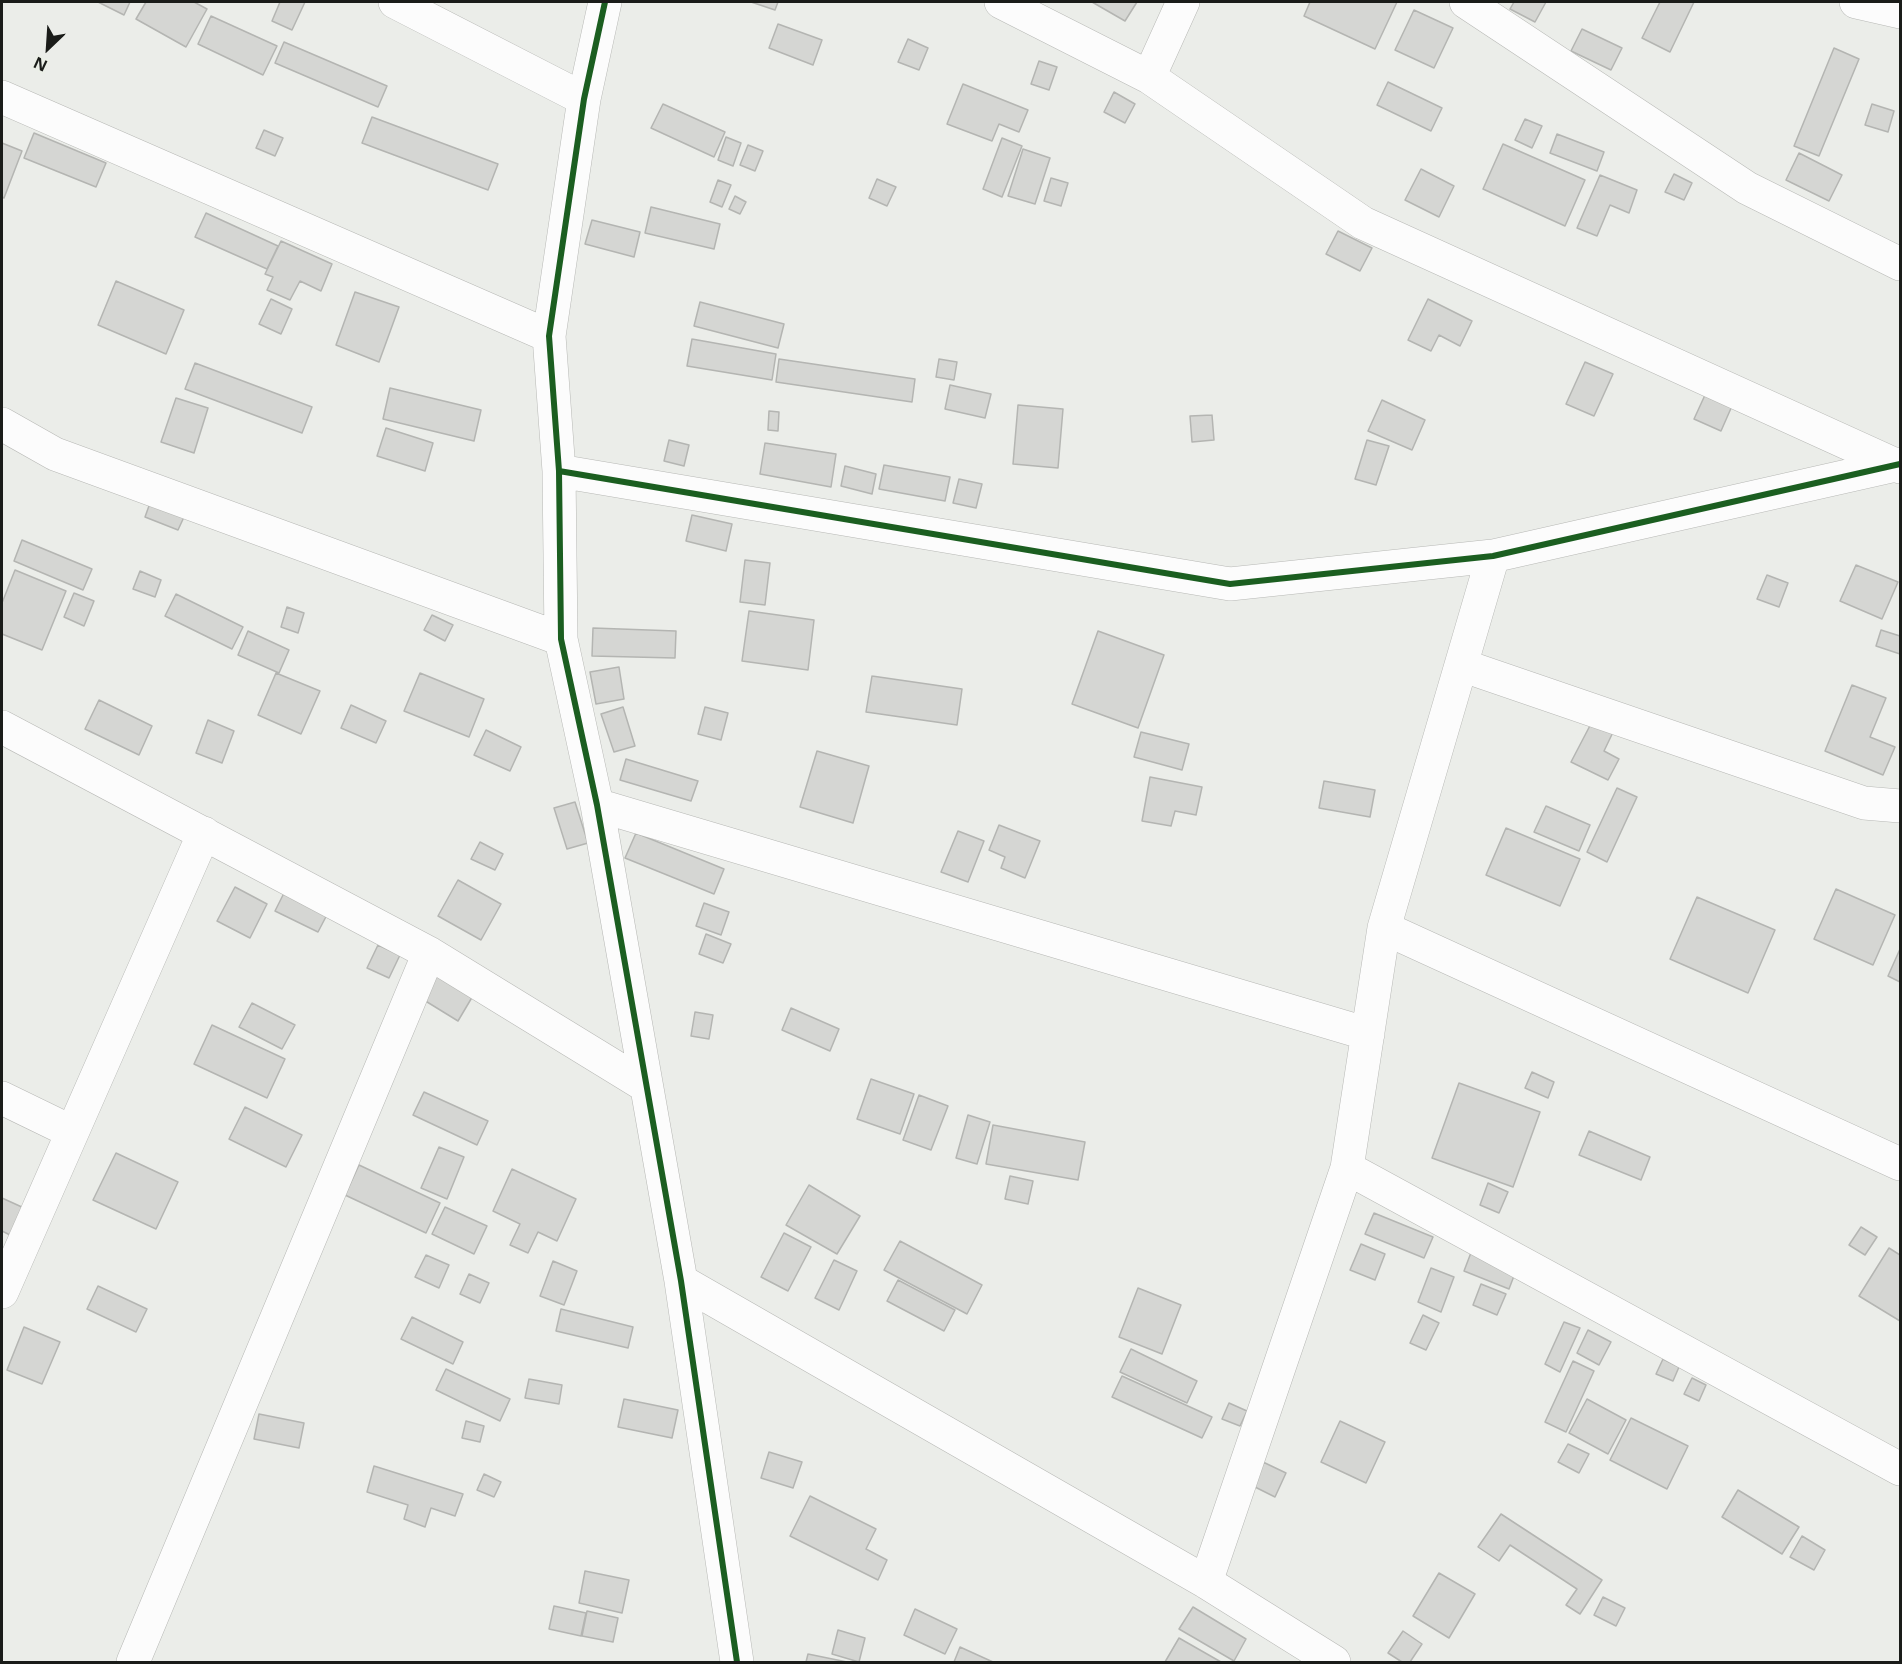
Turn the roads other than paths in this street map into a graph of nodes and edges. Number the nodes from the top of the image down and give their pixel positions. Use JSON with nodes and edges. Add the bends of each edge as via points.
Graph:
{"nodes":[{"id":1,"x":395,"y":2,"type":"edge"},
{"id":2,"x":605,"y":2,"type":"edge"},
{"id":3,"x":1000,"y":2,"type":"edge"},
{"id":4,"x":1183,"y":2,"type":"edge"},
{"id":5,"x":1466,"y":2,"type":"edge"},
{"id":6,"x":1856,"y":2,"type":"edge"},
{"id":7,"x":1900,"y":12,"type":"edge"},
{"id":8,"x":1149,"y":77,"type":"junction"},
{"id":9,"x":2,"y":97,"type":"edge"},
{"id":10,"x":584,"y":99,"type":"junction"},
{"id":11,"x":1900,"y":264,"type":"edge"},
{"id":12,"x":549,"y":336,"type":"junction"},
{"id":13,"x":2,"y":424,"type":"edge"},
{"id":14,"x":1899,"y":466,"type":"edge"},
{"id":15,"x":559,"y":471,"type":"junction"},
{"id":16,"x":1493,"y":556,"type":"junction"},
{"id":17,"x":561,"y":639,"type":"junction"},
{"id":18,"x":1461,"y":665,"type":"junction"},
{"id":19,"x":2,"y":727,"type":"edge"},
{"id":20,"x":597,"y":805,"type":"junction"},
{"id":21,"x":1900,"y":806,"type":"edge"},
{"id":22,"x":204,"y":833,"type":"junction"},
{"id":23,"x":1384,"y":928,"type":"junction"},
{"id":24,"x":429,"y":953,"type":"junction"},
{"id":25,"x":1368,"y":1034,"type":"junction"},
{"id":26,"x":646,"y":1086,"type":"junction"},
{"id":27,"x":2,"y":1098,"type":"edge"},
{"id":28,"x":72,"y":1132,"type":"junction"},
{"id":29,"x":1900,"y":1164,"type":"edge"},
{"id":30,"x":1347,"y":1168,"type":"junction"},
{"id":31,"x":681,"y":1281,"type":"junction"},
{"id":32,"x":2,"y":1292,"type":"edge"},
{"id":33,"x":1900,"y":1469,"type":"edge"},
{"id":34,"x":1206,"y":1582,"type":"junction"},
{"id":35,"x":133,"y":1662,"type":"edge"},
{"id":36,"x":737,"y":1662,"type":"edge"},
{"id":37,"x":1334,"y":1662,"type":"edge"}],
"edges":[{"from":1,"to":10,"type":"street"},
{"from":2,"to":10,"type":"street"},
{"from":3,"to":8,"type":"street"},
{"from":4,"to":8,"type":"street"},
{"from":5,"to":11,"type":"street","via":[[1747,188]]},
{"from":6,"to":7,"type":"street"},
{"from":8,"to":14,"type":"street","via":[[1363,223]]},
{"from":9,"to":12,"type":"street"},
{"from":10,"to":12,"type":"street"},
{"from":12,"to":15,"type":"street"},
{"from":13,"to":17,"type":"street","via":[[55,454]]},
{"from":14,"to":16,"type":"street"},
{"from":15,"to":16,"type":"street","via":[[1230,584]]},
{"from":15,"to":17,"type":"street"},
{"from":16,"to":18,"type":"street"},
{"from":17,"to":20,"type":"street"},
{"from":18,"to":21,"type":"street","via":[[1864,803]]},
{"from":18,"to":23,"type":"street"},
{"from":19,"to":22,"type":"street"},
{"from":20,"to":25,"type":"street"},
{"from":20,"to":26,"type":"street"},
{"from":22,"to":24,"type":"street"},
{"from":22,"to":28,"type":"street"},
{"from":23,"to":25,"type":"street"},
{"from":23,"to":29,"type":"street"},
{"from":24,"to":26,"type":"street"},
{"from":24,"to":35,"type":"street"},
{"from":25,"to":30,"type":"street"},
{"from":26,"to":31,"type":"street"},
{"from":27,"to":28,"type":"street"},
{"from":28,"to":32,"type":"street"},
{"from":30,"to":33,"type":"street"},
{"from":30,"to":34,"type":"street"},
{"from":31,"to":34,"type":"street"},
{"from":31,"to":36,"type":"street"},
{"from":34,"to":37,"type":"street"}]}
